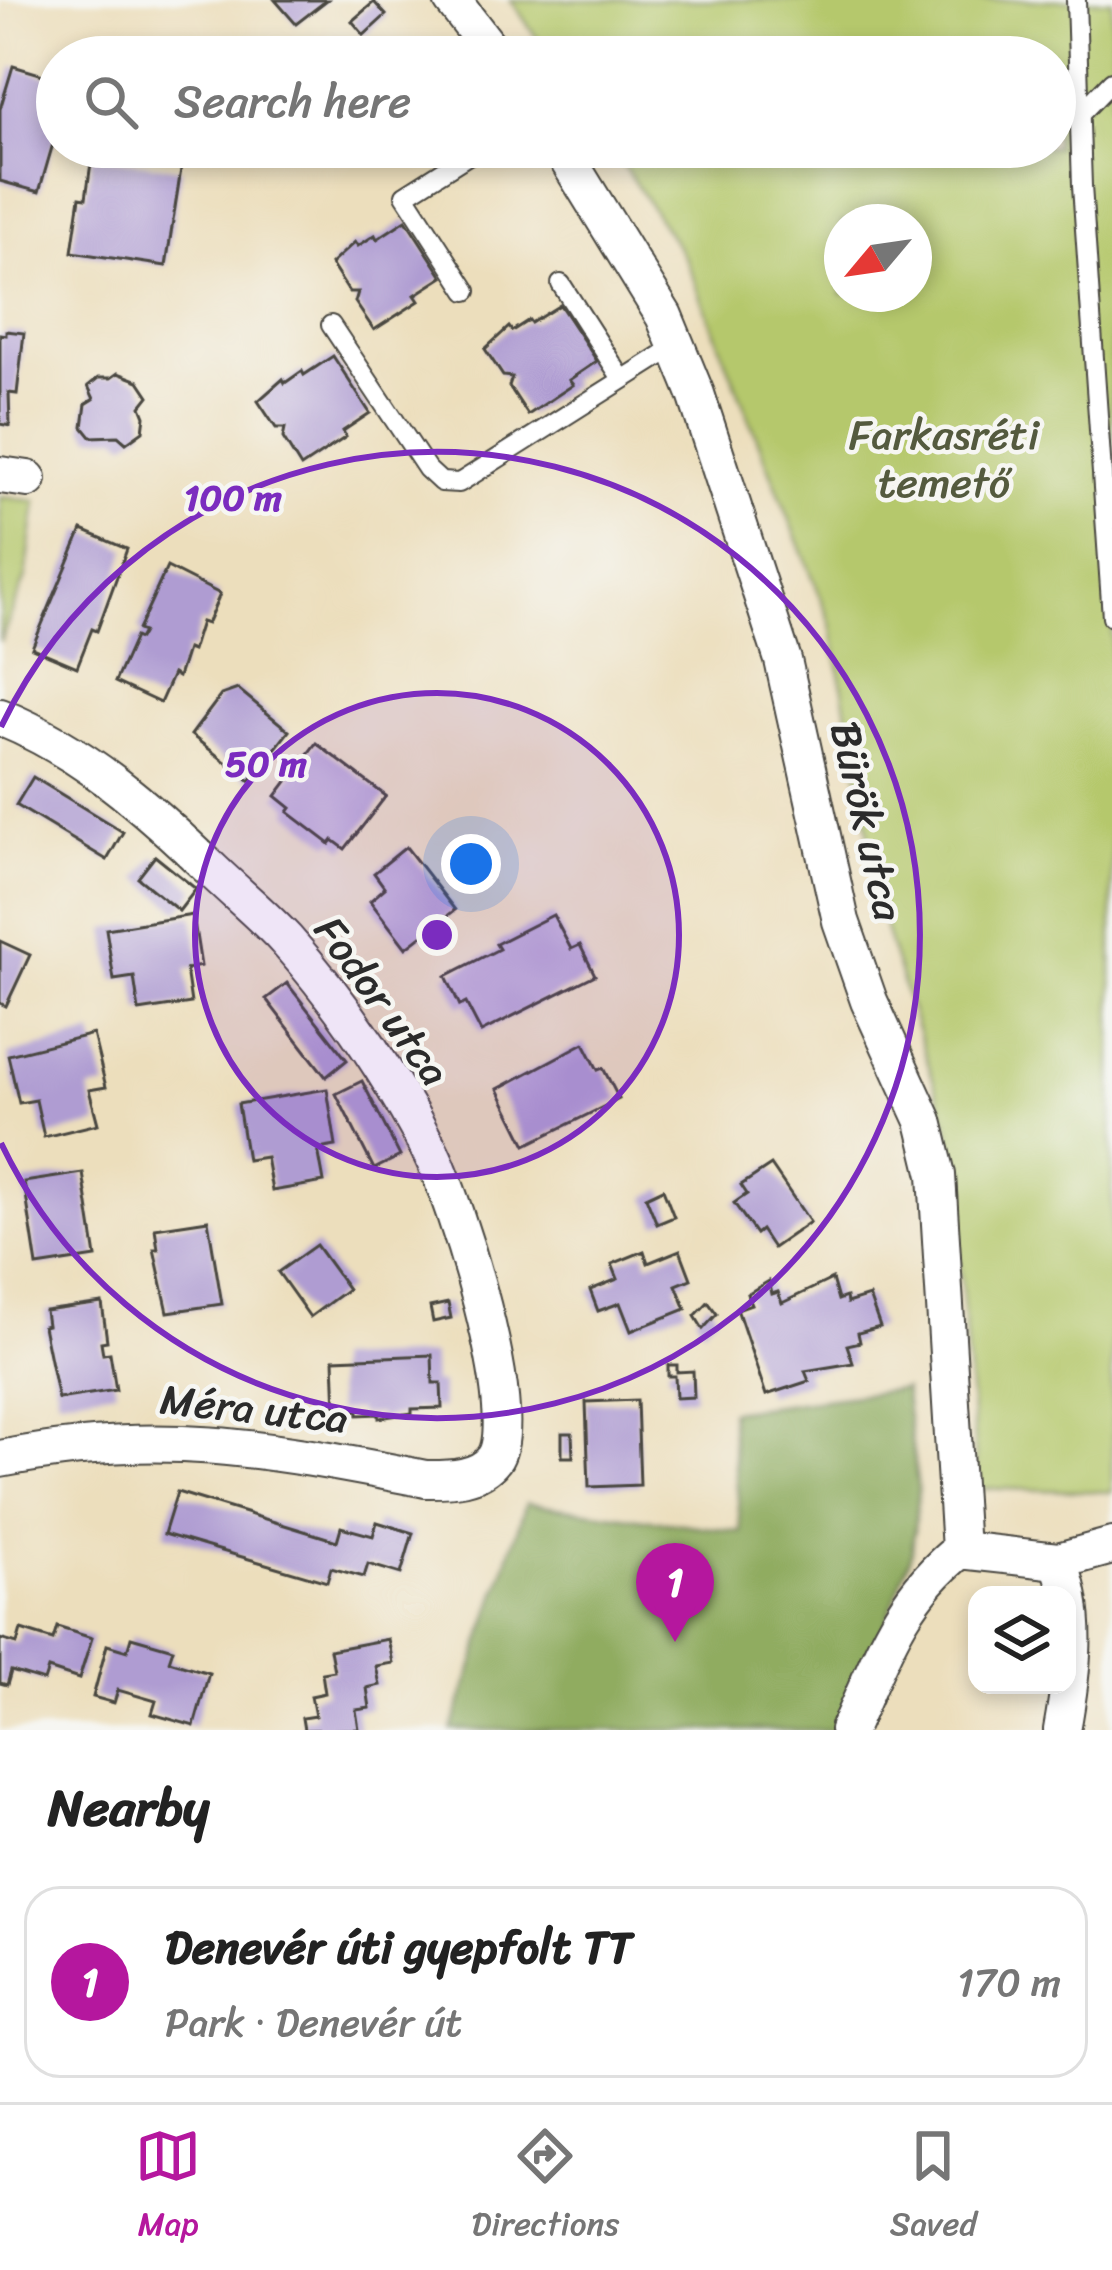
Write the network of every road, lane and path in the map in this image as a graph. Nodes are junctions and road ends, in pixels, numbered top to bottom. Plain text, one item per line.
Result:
1 (452, 0) edge
2 (1076, 0) edge
3 (480, 36) edge
4 (1112, 81) edge
5 (1082, 113) junction
6 (448, 168) edge
7 (573, 168) edge
8 (561, 284) dead end
9 (467, 291) dead end
10 (331, 325) dead end
11 (676, 346) junction
12 (622, 379) junction
13 (1111, 576) edge
14 (1112, 617) edge
15 (0, 717) edge
16 (0, 1459) edge
17 (494, 1459) joint
18 (1112, 1546) edge
19 (960, 1550) junction
20 (1058, 1561) junction
21 (848, 1730) edge
22 (1062, 1730) edge

1 - 3 street
2 - 5 lane
4 - 5 lane
5 - 13 lane
6 - 9 lane
7 - 11 street, Bürök utca
8 - 12 lane
10 - 12 lane
11 - 12 lane
11 - 19 street, Bürök utca
13 - 14 lane
15 - 17 street, Fodor utca
16 - 17 street, Méra utca
18 - 20 street
19 - 20 street
19 - 21 street
20 - 22 street

